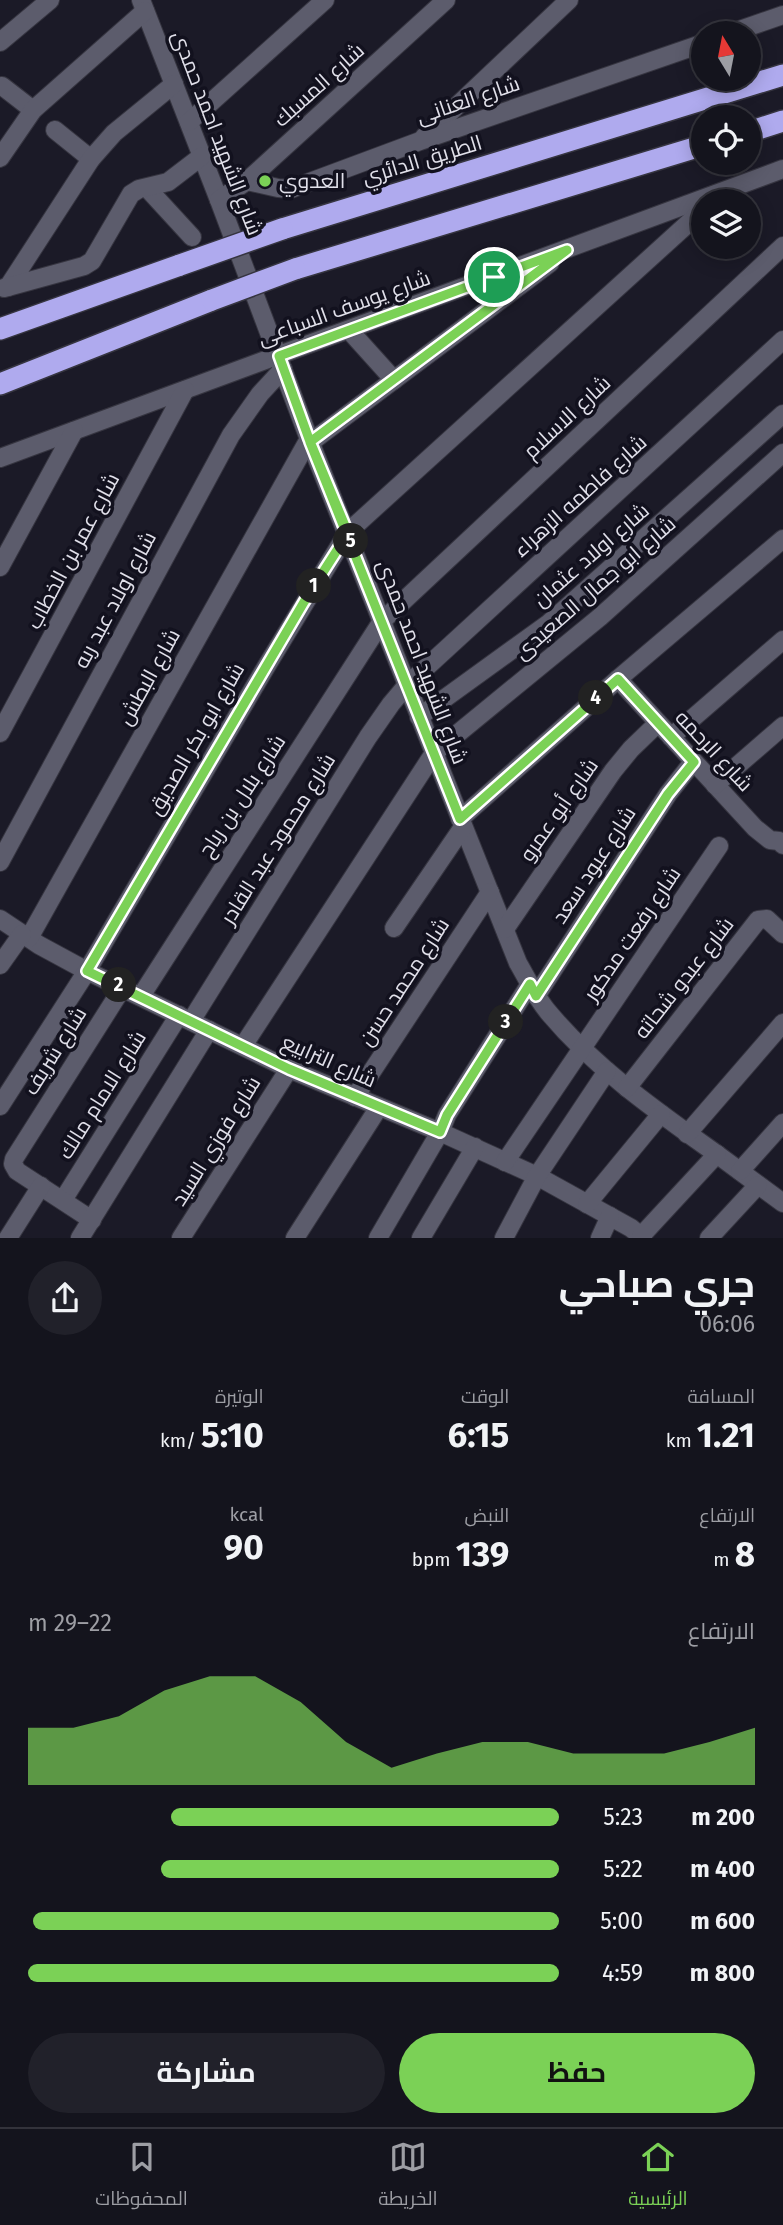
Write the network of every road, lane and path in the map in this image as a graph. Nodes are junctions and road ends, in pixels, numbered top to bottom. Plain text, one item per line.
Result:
1 (50, 0) edge
2 (325, 0) edge
3 (446, 0) edge
4 (569, 0) edge
5 (143, 6) edge
6 (783, 15) edge
7 (761, 23) edge
8 (0, 42) edge
9 (691, 47) edge
10 (783, 75) edge
11 (174, 84) junction
12 (2, 86) dead end
13 (33, 110) junction
14 (783, 121) edge
15 (189, 122) junction
16 (761, 128) edge
17 (55, 130) dead end
18 (420, 141) junction
19 (691, 149) edge
20 (202, 156) junction
21 (0, 158) edge
22 (91, 159) junction
23 (783, 169) edge
24 (247, 181) junction
25 (147, 188) junction
26 (735, 189) edge
27 (219, 200) junction
28 (691, 206) edge
29 (691, 221) edge
30 (192, 236) dead end
31 (783, 246) edge
32 (567, 250) junction
33 (4, 288) edge
34 (0, 330) edge
35 (349, 330) junction
36 (783, 340) edge
37 (281, 362) junction
38 (394, 380) junction
39 (0, 384) edge
40 (185, 390) junction
41 (783, 414) edge
42 (74, 431) junction
43 (310, 440) junction
44 (783, 453) edge
45 (0, 458) edge
46 (348, 533) junction
47 (783, 539) edge
48 (0, 567) edge
49 (382, 621) junction
50 (783, 640) edge
51 (618, 679) junction
52 (407, 685) junction
53 (419, 717) junction
54 (783, 726) edge
55 (664, 730) junction
56 (0, 733) edge
57 (434, 753) junction
58 (694, 762) junction
59 (715, 785) junction
60 (462, 823) junction
61 (782, 841) edge
62 (719, 846) dead end
63 (0, 862) edge
64 (490, 892) junction
65 (0, 919) edge
66 (394, 928) dead end
67 (505, 929) junction
68 (783, 934) edge
69 (26, 936) junction
70 (0, 965) edge
71 (87, 971) junction
72 (123, 987) junction
73 (533, 990) junction
74 (141, 996) junction
75 (185, 1018) junction
76 (783, 1023) edge
77 (209, 1030) junction
78 (243, 1046) junction
79 (582, 1048) junction
80 (289, 1069) junction
81 (607, 1071) junction
82 (626, 1088) junction
83 (355, 1097) junction
84 (0, 1106) edge
85 (379, 1107) junction
86 (661, 1114) junction
87 (783, 1123) edge
88 (440, 1132) junction
89 (687, 1134) junction
90 (475, 1147) junction
91 (717, 1154) junction
92 (505, 1161) junction
93 (740, 1171) junction
94 (537, 1176) junction
95 (758, 1185) junction
96 (41, 1186) junction
97 (63, 1200) junction
98 (587, 1203) junction
99 (783, 1203) edge
100 (610, 1216) junction
101 (92, 1220) junction
102 (0, 1235) edge
103 (642, 1237) edge
104 (7, 1238) edge
105 (80, 1238) edge
106 (181, 1238) edge
107 (295, 1238) edge
108 (378, 1238) edge
109 (421, 1238) edge
110 (504, 1238) edge
111 (600, 1238) edge
112 (709, 1238) edge

1 - 8 street
2 - 15 street
3 - 24 street, شارع المسبك
4 - 18 street
5 - 11 street, شارع الشهيد احمد حمدى
5 - 13 street
6 - 7 street
9 - 18 street, شارع العنانى
10 - 34 highway, الطريق الدائري, bridge
11 - 15 street, شارع الشهيد احمد حمدى
11 - 22 street
12 - 13 street
13 - 21 street
14 - 16 highway
15 - 20 street, شارع الشهيد احمد حمدى
17 - 22 street
18 - 24 street, شارع العنانى
19 - 39 highway, bridge
20 - 25 street
20 - 27 street, شارع الشهيد احمد حمدى
22 - 33 street
23 - 26 street, شارع يوسف السباعى
24 - 27 street, شارع المسبك
25 - 30 street
25 - 33 street
27 - 37 street, شارع الشهيد احمد حمدى
28 - 32 street, شارع يوسف السباعى
29 - 46 street
31 - 49 street, شارع الاسلام
32 - 35 street, شارع يوسف السباعى
32 - 38 street
35 - 37 street, شارع يوسف السباعى
35 - 38 street
36 - 52 street, شارع فاطمه الزهراء
37 - 40 street, شارع يوسف السباعى
37 - 43 street, شارع الشهيد احمد حمدى
37 - 63 street, شارع اولاد عبد ربه
38 - 43 street
40 - 42 street, شارع يوسف السباعى
40 - 56 street, شارع عمر بن الخطاب
41 - 53 street, شارع اولاد عثمان
42 - 45 street, شارع يوسف السباعى
42 - 48 street
43 - 46 street, شارع الشهيد احمد حمدى
43 - 69 street, شارع البطش
44 - 57 street, شارع ابو جمال الصعيدى
46 - 49 street, شارع الشهيد احمد حمدى
46 - 71 street, شارع ابو بكر الصديق
47 - 51 street
49 - 52 street, شارع الشهيد احمد حمدى
49 - 74 street, شارع بلال بن رباح
50 - 55 street, شارع أبو عمرو
51 - 55 street, شارع الرحمه
51 - 60 street
52 - 53 street, شارع الشهيد احمد حمدى
52 - 75 street, شارع محمود عبد القادر
53 - 57 street, شارع الشهيد احمد حمدى
54 - 59 street
55 - 58 street, شارع الرحمه
55 - 67 street, شارع أبو عمرو
57 - 60 street, شارع الشهيد احمد حمدى
57 - 78 street
58 - 59 street, شارع الرحمه
58 - 73 street, شارع عبود سعد
59 - 61 street, شارع الرحمه
60 - 64 street, شارع الشهيد احمد حمدى
60 - 66 street
62 - 79 street, شارع رفعت مدكور
64 - 67 street, شارع الشهيد احمد حمدى
64 - 83 street, شارع محمد حسن
65 - 69 street, شارع الترابيع
67 - 73 street, شارع الشهيد احمد حمدى
68 - 82 street, شارع عبدو شحاته
69 - 70 street, شارع البطش
69 - 71 street, شارع الترابيع
71 - 72 street, شارع الترابيع
71 - 84 street, شارع ابو بكر الصديق
72 - 74 street, شارع الترابيع
72 - 96 street, شارع شريف
73 - 79 street, شارع الشهيد احمد حمدى
73 - 88 street, شارع عبود سعد
74 - 75 street, شارع الترابيع
75 - 77 street, شارع الترابيع
75 - 97 street, شارع الامام مالك
76 - 89 street
77 - 78 street, شارع الترابيع
77 - 101 street
78 - 80 street, شارع الترابيع
79 - 81 street, شارع الشهيد احمد حمدى
79 - 92 street, شارع رفعت مدكور
80 - 83 street, شارع الترابيع
80 - 106 street, شارع فوزي السيد
81 - 82 street, شارع الشهيد احمد حمدى
81 - 94 street
82 - 86 street, شارع الشهيد احمد حمدى
83 - 85 street, شارع الترابيع
85 - 88 street, شارع الترابيع
85 - 107 street
86 - 89 street, شارع الشهيد احمد حمدى
86 - 98 street
87 - 93 street
88 - 90 street, شارع الترابيع
88 - 108 street, شارع عبود سعد
89 - 91 street, شارع الشهيد احمد حمدى
90 - 92 street, شارع الترابيع
90 - 109 street
91 - 93 street, شارع الشهيد احمد حمدى
91 - 103 street
92 - 94 street, شارع الترابيع
93 - 95 street, شارع الشهيد احمد حمدى
94 - 98 street, شارع الترابيع
94 - 110 street
95 - 99 street, شارع الشهيد احمد حمدى
95 - 112 street
96 - 97 street, شارع شريف
96 - 104 street
97 - 101 street, شارع شريف
98 - 100 street, شارع الترابيع
100 - 103 street, شارع الترابيع
100 - 111 street
101 - 105 street
102 - 104 street

